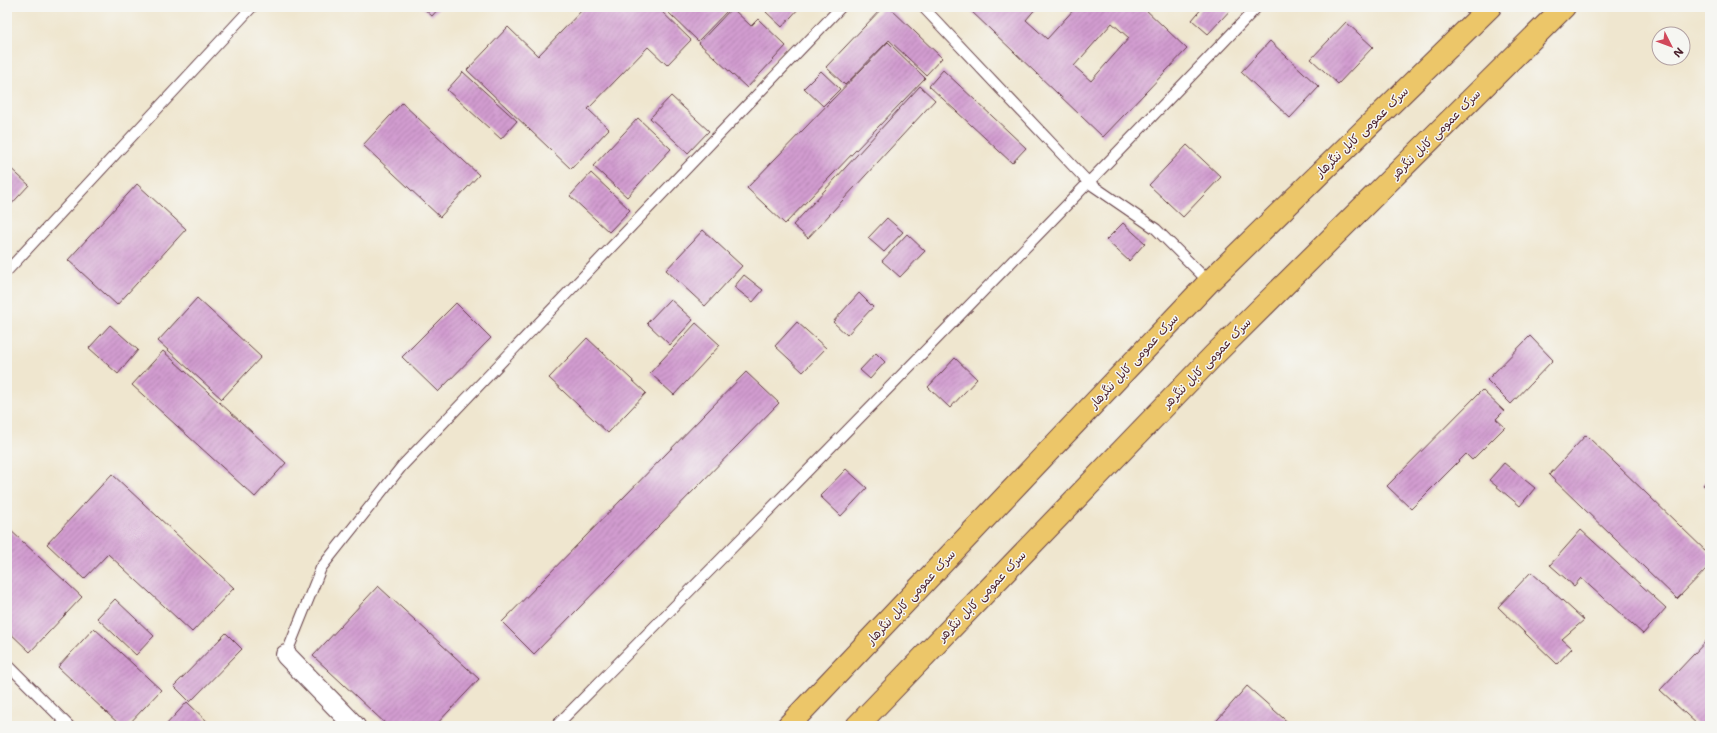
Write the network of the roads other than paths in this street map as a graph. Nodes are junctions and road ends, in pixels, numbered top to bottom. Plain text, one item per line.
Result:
1 (252, 7) edge
2 (841, 7) edge
3 (923, 7) edge
4 (1257, 7) edge
5 (1490, 7) edge
6 (1564, 7) edge
7 (1089, 183) junction
8 (7, 271) edge
9 (1209, 282) junction
10 (286, 655) joint
11 (7, 664) edge
12 (69, 726) edge
13 (355, 726) edge
14 (556, 726) edge
15 (788, 726) edge
16 (857, 726) edge

1 - 8 lane
2 - 10 lane
3 - 7 lane
4 - 7 lane
5 - 9 highway, سرک عمومی کابل ننگرهار
6 - 16 highway, سرک عمومی کابل ننگرهر
7 - 9 lane
7 - 14 lane
9 - 15 highway, سرک عمومی کابل ننگرهار
10 - 13 street
11 - 12 lane

